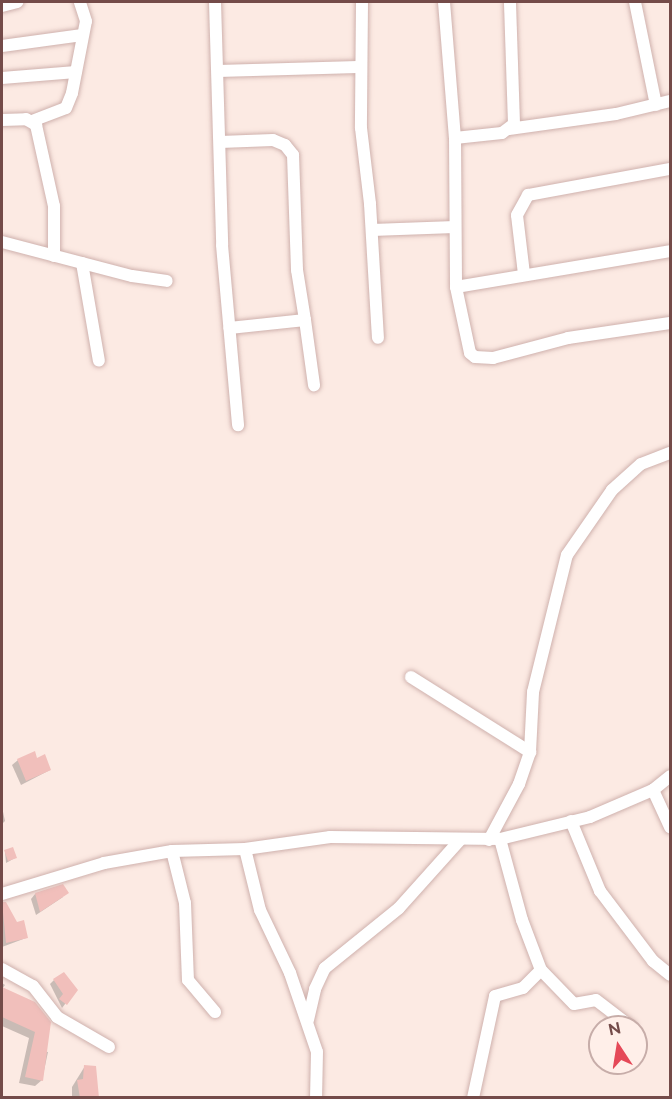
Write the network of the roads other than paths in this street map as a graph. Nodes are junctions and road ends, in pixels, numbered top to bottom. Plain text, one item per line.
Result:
1 (17, 2) edge
2 (80, 2) edge
3 (215, 2) edge
4 (362, 2) edge
5 (444, 2) edge
6 (510, 2) edge
7 (635, 2) edge
8 (2, 6) edge
9 (82, 35) junction
10 (2, 46) edge
11 (358, 67) junction
12 (218, 71) junction
13 (76, 72) junction
14 (2, 78) edge
15 (670, 101) edge
16 (656, 105) junction
17 (2, 120) edge
18 (32, 121) junction
19 (509, 129) junction
20 (455, 138) junction
21 (220, 142) junction
22 (670, 169) edge
23 (455, 226) junction
24 (372, 230) junction
25 (2, 242) edge
26 (670, 251) edge
27 (54, 256) junction
28 (82, 263) junction
29 (524, 274) junction
30 (167, 281) dead end
31 (456, 288) junction
32 (305, 320) junction
33 (670, 323) edge
34 (229, 328) junction
35 (378, 338) dead end
36 (99, 361) dead end
37 (314, 385) dead end
38 (238, 425) dead end
39 (670, 453) edge
40 (411, 677) dead end
41 (530, 752) junction
42 (670, 776) edge
43 (653, 790) junction
44 (571, 821) junction
45 (670, 827) edge
46 (460, 840) junction
47 (495, 840) junction
48 (245, 849) junction
49 (172, 851) junction
50 (2, 894) edge
51 (2, 969) edge
52 (541, 970) junction
53 (670, 975) edge
54 (215, 1012) dead end
55 (615, 1015) edge
56 (308, 1022) junction
57 (109, 1047) dead end
58 (316, 1098) edge
59 (473, 1098) edge

1 - 8 street
2 - 9 street
3 - 12 street
4 - 11 street
5 - 20 street
6 - 19 street
7 - 16 street
9 - 10 street
9 - 13 street
11 - 12 street
11 - 24 street
12 - 21 street
13 - 14 street
13 - 18 street
15 - 16 street
16 - 19 street
17 - 18 street
18 - 27 street
19 - 20 street
20 - 23 street
21 - 32 street
21 - 34 street
22 - 29 street
23 - 24 street
23 - 31 street
24 - 35 street
25 - 27 street
26 - 29 street
27 - 28 street
28 - 30 street
28 - 36 street
29 - 31 street
31 - 33 street
32 - 34 street
32 - 37 street
34 - 38 street
39 - 41 street
40 - 41 street
41 - 47 street
42 - 43 street
43 - 44 street
43 - 45 street
44 - 47 street
44 - 53 street
46 - 47 street
46 - 48 street
46 - 56 street
47 - 52 street
48 - 49 street
48 - 56 street
49 - 50 street
49 - 54 street
51 - 57 street
52 - 55 street
52 - 59 street
56 - 58 street

